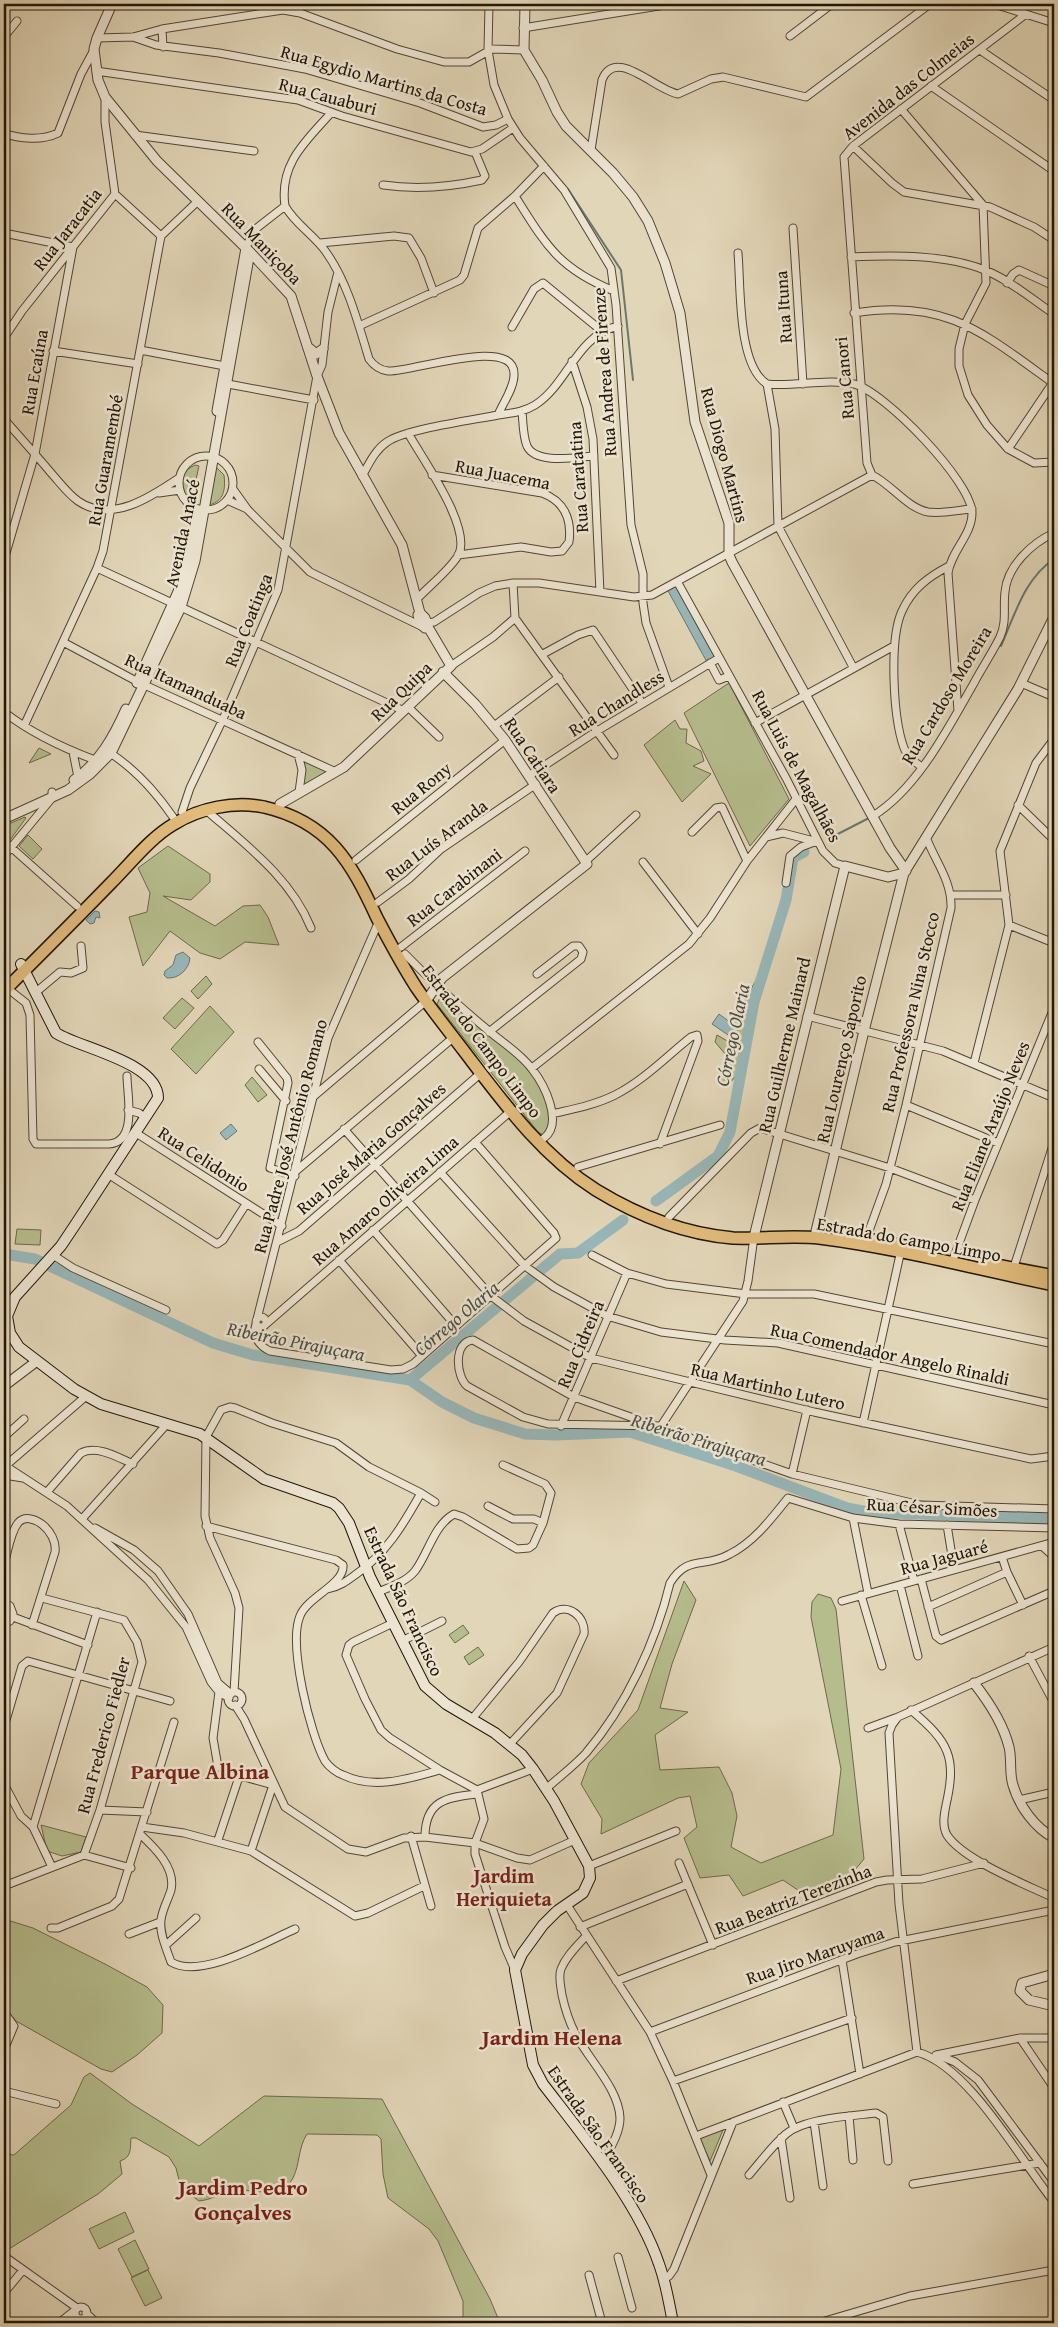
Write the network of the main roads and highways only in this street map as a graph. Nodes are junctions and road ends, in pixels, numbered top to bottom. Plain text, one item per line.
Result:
1 (23, 967) junction
2 (5, 987) edge
3 (428, 998) junction
4 (521, 1124) junction
5 (544, 1138) junction
6 (755, 1234) junction
7 (901, 1249) junction
8 (1012, 1272) junction
9 (1054, 1276) edge
10 (1054, 1285) edge
11 (673, 2323) edge

1 - 2 main road, Estrada do Campo Limpo
1 - 3 main road, Estrada do Campo Limpo
1 - 3 main road, Estrada do Campo Limpo
1 - 11 main road, Estrada São Francisco
3 - 4 main road, Estrada do Campo Limpo
3 - 5 main road, Estrada do Campo Limpo
4 - 5 main road
4 - 6 main road, Estrada do Campo Limpo
5 - 6 main road, Estrada do Campo Limpo
6 - 7 main road, Estrada do Campo Limpo
6 - 7 main road, Estrada do Campo Limpo
7 - 8 main road, Estrada do Campo Limpo
7 - 8 main road, Estrada do Campo Limpo
8 - 9 main road, Estrada do Campo Limpo
8 - 10 main road, Estrada do Campo Limpo

